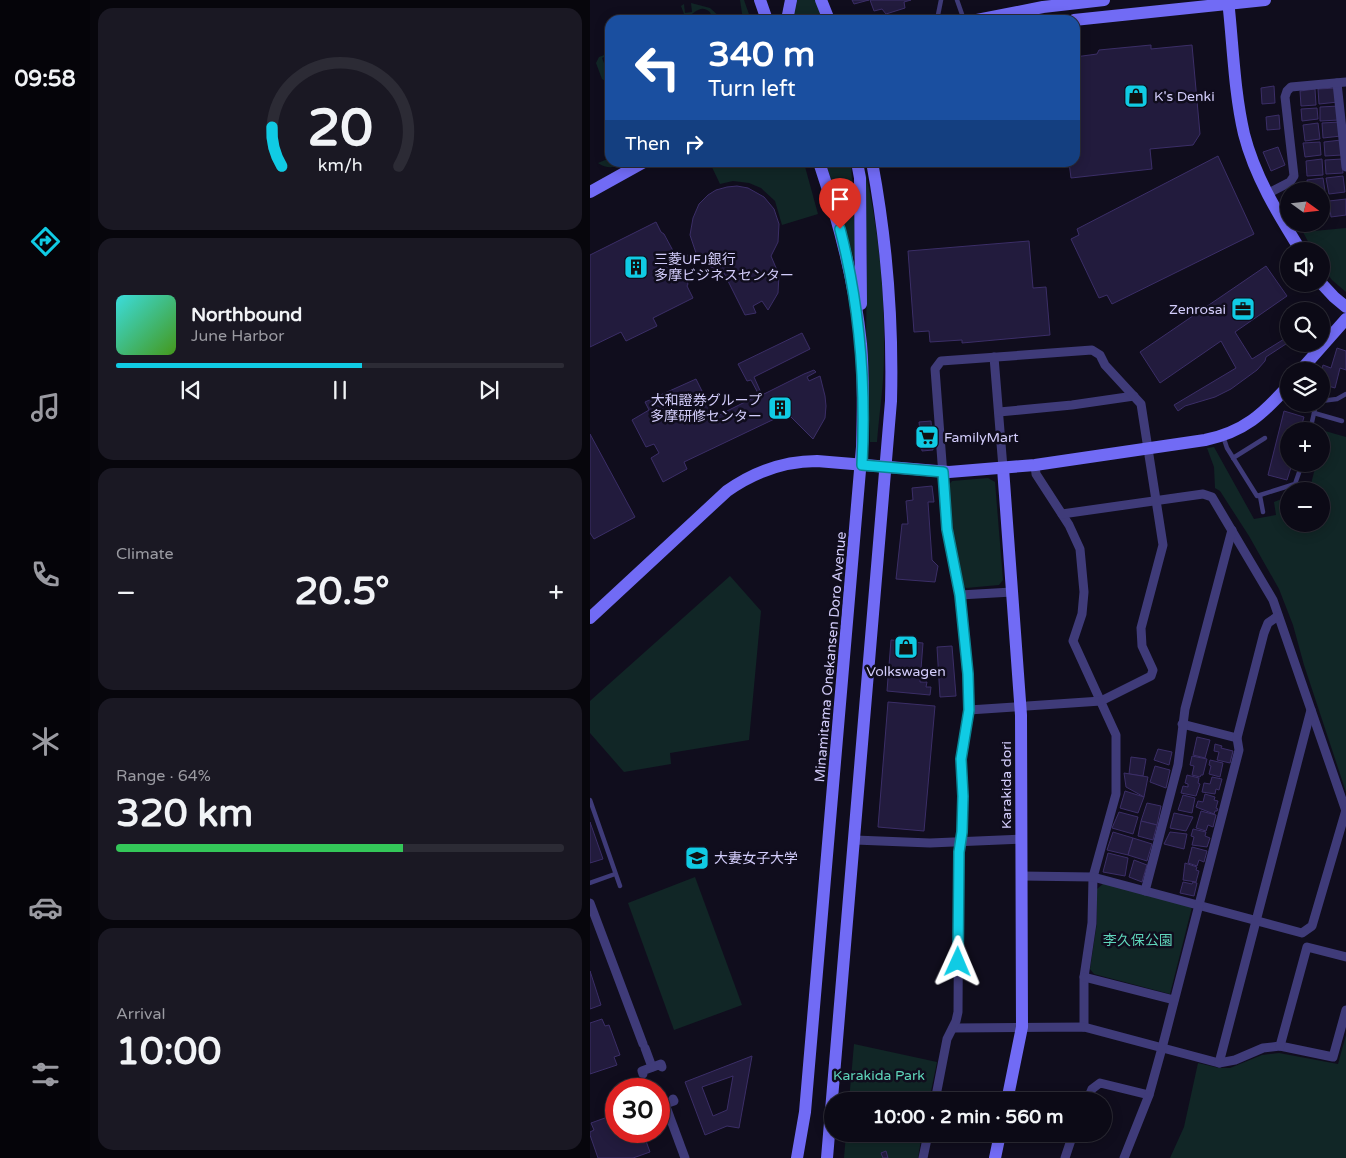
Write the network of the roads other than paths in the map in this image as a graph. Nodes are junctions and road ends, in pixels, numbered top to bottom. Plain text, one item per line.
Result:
1 (760, 0) edge
2 (791, 0) edge
3 (821, 0) edge
4 (941, 0) edge
5 (957, 0) edge
6 (1104, 0) edge
7 (1265, 0) edge
8 (1228, 2) edge
9 (765, 15) edge
10 (788, 15) edge
11 (827, 15) edge
12 (938, 15) edge
13 (962, 15) edge
14 (1002, 15) edge
15 (1080, 19) edge
16 (1342, 82) edge
17 (635, 167) edge
18 (821, 167) edge
19 (858, 167) edge
20 (873, 167) edge
21 (1346, 167) edge
22 (590, 192) edge
23 (1267, 194) junction
24 (1296, 242) edge
25 (1330, 292) edge
26 (1346, 307) edge
27 (1346, 319) edge
28 (861, 344) junction
29 (994, 357) junction
30 (1308, 362) edge
31 (1346, 394) edge
32 (1280, 395) edge
33 (1134, 396) junction
34 (1330, 400) edge
35 (999, 412) junction
36 (1314, 413) joint
37 (1342, 421) dead end
38 (1312, 422) edge
39 (1223, 436) junction
40 (1265, 438) dead end
41 (1148, 448) junction
42 (1233, 458) junction
43 (862, 465) junction
44 (1035, 465) junction
45 (887, 467) junction
46 (1003, 468) junction
47 (943, 472) junction
48 (1299, 472) edge
49 (1260, 496) junction
50 (1156, 500) junction
51 (1262, 512) dead end
52 (1062, 514) junction
53 (1232, 530) junction
54 (1012, 592) junction
55 (960, 595) junction
56 (1278, 616) junction
57 (590, 618) edge
58 (1101, 701) junction
59 (1020, 706) junction
60 (1311, 709) junction
61 (969, 710) junction
62 (1182, 724) junction
63 (1237, 738) junction
64 (590, 800) edge
65 (1346, 811) edge
66 (1022, 839) junction
67 (855, 840) junction
68 (960, 841) junction
69 (615, 874) junction
70 (1022, 876) junction
71 (1093, 877) junction
72 (590, 883) edge
73 (620, 886) dead end
74 (1145, 891) junction
75 (590, 903) edge
76 (1198, 905) junction
77 (1257, 921) junction
78 (1346, 957) edge
79 (1084, 977) junction
80 (1174, 1000) junction
81 (1346, 1010) edge
82 (1022, 1027) junction
83 (1084, 1027) junction
84 (953, 1028) junction
85 (1280, 1046) junction
86 (1162, 1048) junction
87 (1219, 1062) junction
88 (662, 1067) dead end
89 (652, 1068) junction
90 (643, 1074) dead end
91 (833, 1092) edge
92 (937, 1092) edge
93 (1009, 1092) edge
94 (1091, 1092) edge
95 (1149, 1095) junction
96 (673, 1099) dead end
97 (670, 1102) edge
98 (670, 1124) edge
99 (824, 1142) edge
100 (828, 1142) edge
101 (926, 1142) edge
102 (998, 1142) edge
103 (1070, 1142) edge
104 (684, 1158) edge
105 (798, 1158) edge
106 (820, 1158) edge
107 (827, 1158) edge
108 (923, 1158) edge
109 (995, 1158) edge
110 (1065, 1158) edge
111 (1124, 1158) edge

1 - 9 main road
2 - 10 main road
3 - 11 main road
4 - 12 lane
5 - 13 lane
6 - 14 main road
7 - 8 main road
8 - 15 main road
8 - 23 main road
16 - 21 street
16 - 23 street
17 - 22 main road
18 - 28 main road, Minamitama Onekansen Doro Avenue
19 - 28 main road
20 - 45 main road
23 - 24 main road
25 - 26 main road
27 - 30 main road
28 - 43 main road, Minamitama Onekansen Doro Avenue
29 - 33 street
29 - 35 street
29 - 47 street
31 - 34 lane
32 - 39 main road
33 - 35 street
33 - 41 street
35 - 46 street
36 - 37 lane
36 - 38 lane
39 - 41 main road
39 - 42 lane
40 - 42 lane
41 - 44 main road
41 - 50 street
42 - 49 lane
43 - 45 main road
43 - 57 main road
43 - 105 main road, Minamitama Onekansen Doro Avenue
44 - 46 main road
44 - 52 street
45 - 47 main road
45 - 67 main road
46 - 47 main road
46 - 54 main road, Karakida dori
47 - 55 street
48 - 49 lane
49 - 51 lane
50 - 52 street
50 - 53 street
50 - 58 street
52 - 58 street
53 - 56 street
53 - 62 street
54 - 55 street
54 - 59 main road, Karakida dori
55 - 61 street
56 - 60 street
56 - 63 street
58 - 59 street
58 - 71 street
59 - 61 street
59 - 66 main road, Karakida dori
60 - 65 street
60 - 77 street
61 - 68 street
62 - 63 street
62 - 74 street
63 - 76 street
64 - 69 lane
65 - 77 street
66 - 68 street
66 - 70 main road, Karakida dori
67 - 68 street
67 - 91 main road
68 - 84 street
69 - 72 lane
69 - 73 lane
70 - 71 street
70 - 82 main road, Karakida dori
71 - 74 street
71 - 79 street
74 - 76 street
75 - 89 street
76 - 77 street
76 - 80 street
77 - 87 street
78 - 85 street
79 - 80 street
79 - 83 street
80 - 86 street
81 - 85 street
82 - 83 street
82 - 84 street
82 - 93 main road, Karakida dori
83 - 86 street
84 - 92 street
85 - 87 street
86 - 87 street
86 - 95 street
88 - 89 street
89 - 90 street
94 - 95 street
95 - 111 street
96 - 97 street
98 - 104 street
99 - 106 main road
100 - 107 main road
101 - 108 street
102 - 109 main road
103 - 110 street

